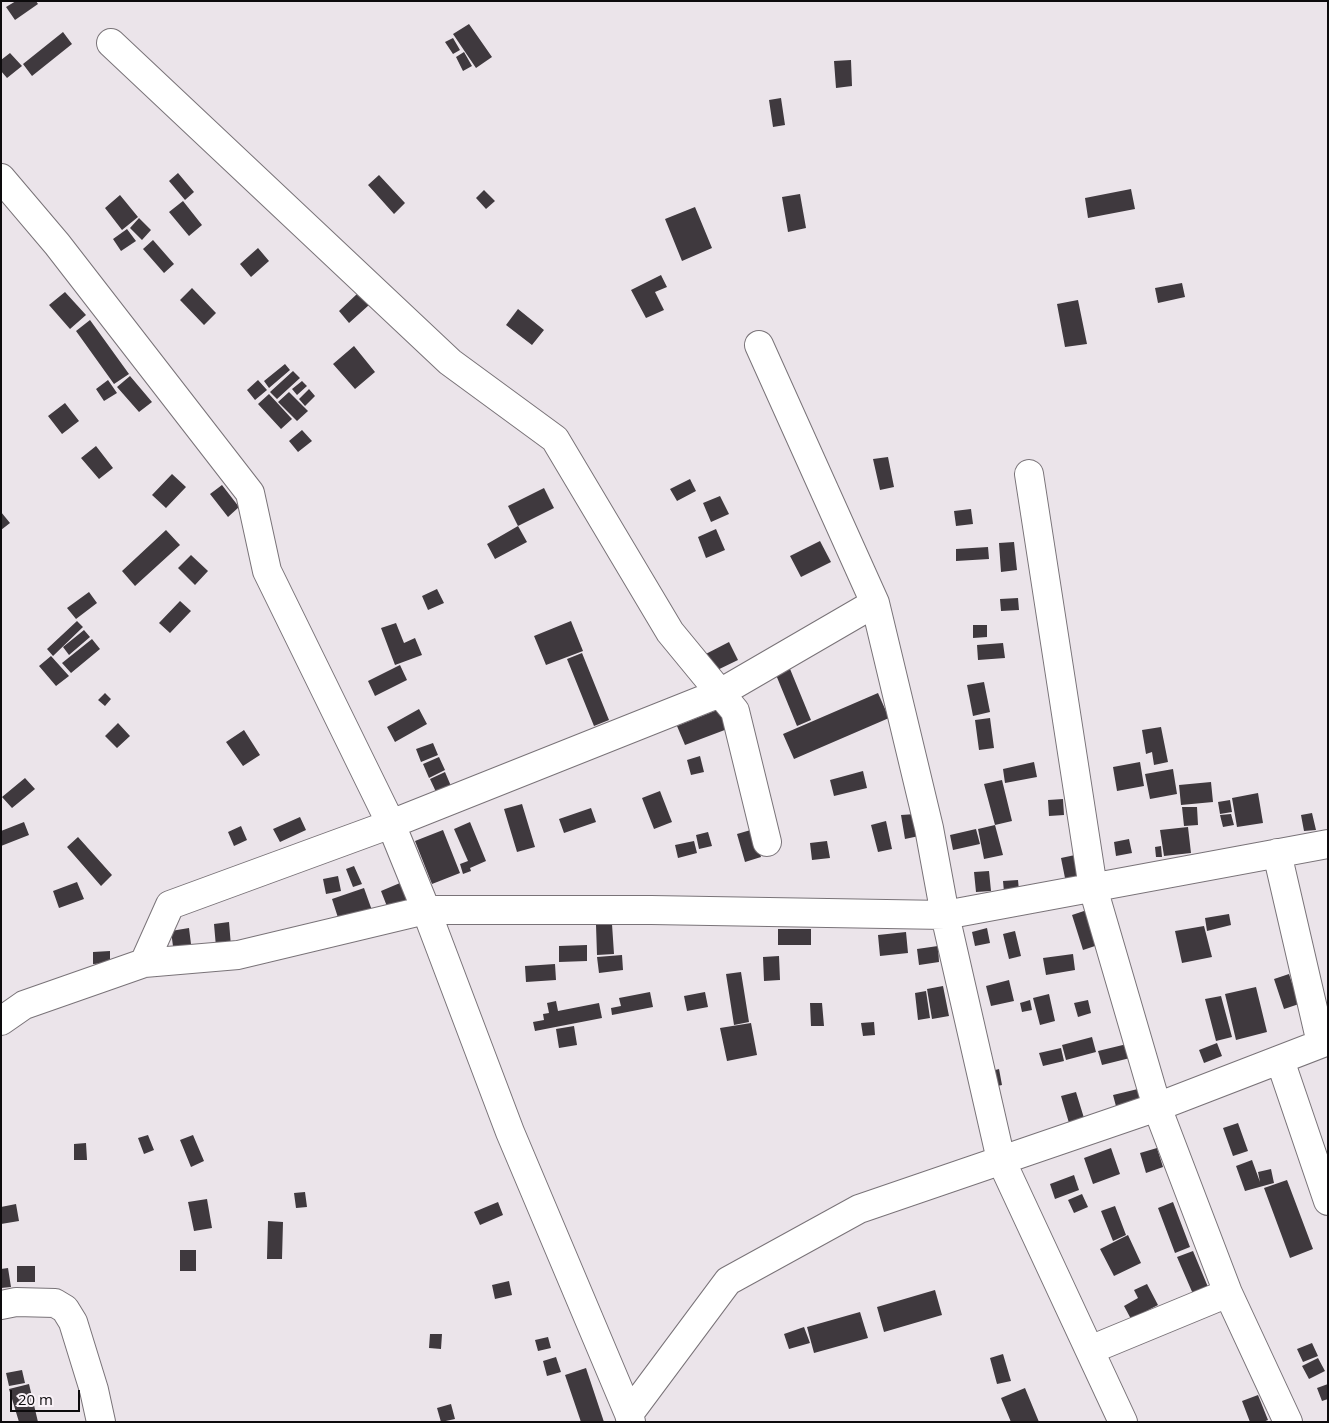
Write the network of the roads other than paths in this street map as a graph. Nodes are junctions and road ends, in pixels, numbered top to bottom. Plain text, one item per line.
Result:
1 (111, 43) dead end
2 (1, 178) edge
3 (759, 345) dead end
4 (1029, 474) dead end
5 (876, 603) junction
6 (720, 693) junction
7 (391, 824) junction
8 (768, 842) dead end
9 (1328, 844) edge
10 (1277, 853) junction
11 (1093, 888) junction
12 (426, 910) junction
13 (946, 915) junction
14 (144, 963) junction
15 (1, 1020) edge
16 (1324, 1042) edge
17 (1280, 1060) junction
18 (1157, 1107) junction
19 (1001, 1160) junction
20 (1328, 1200) edge
21 (1228, 1293) junction
22 (1, 1305) edge
23 (1090, 1350) junction
24 (630, 1418) edge
25 (101, 1422) edge
26 (1123, 1422) edge
27 (1288, 1422) edge

1 - 6 street
2 - 7 street
3 - 5 street
4 - 11 street
5 - 6 street
5 - 13 street
6 - 7 street
6 - 8 street
7 - 12 street
7 - 14 street
9 - 10 street
10 - 11 street
10 - 16 street
11 - 13 street
11 - 18 street
12 - 13 street
12 - 14 street
12 - 24 street
13 - 19 street
14 - 15 street
16 - 17 street
17 - 18 street
17 - 20 street
18 - 19 street
18 - 21 street
19 - 23 street
19 - 24 street
21 - 23 street
21 - 27 street
22 - 25 street
23 - 26 street

